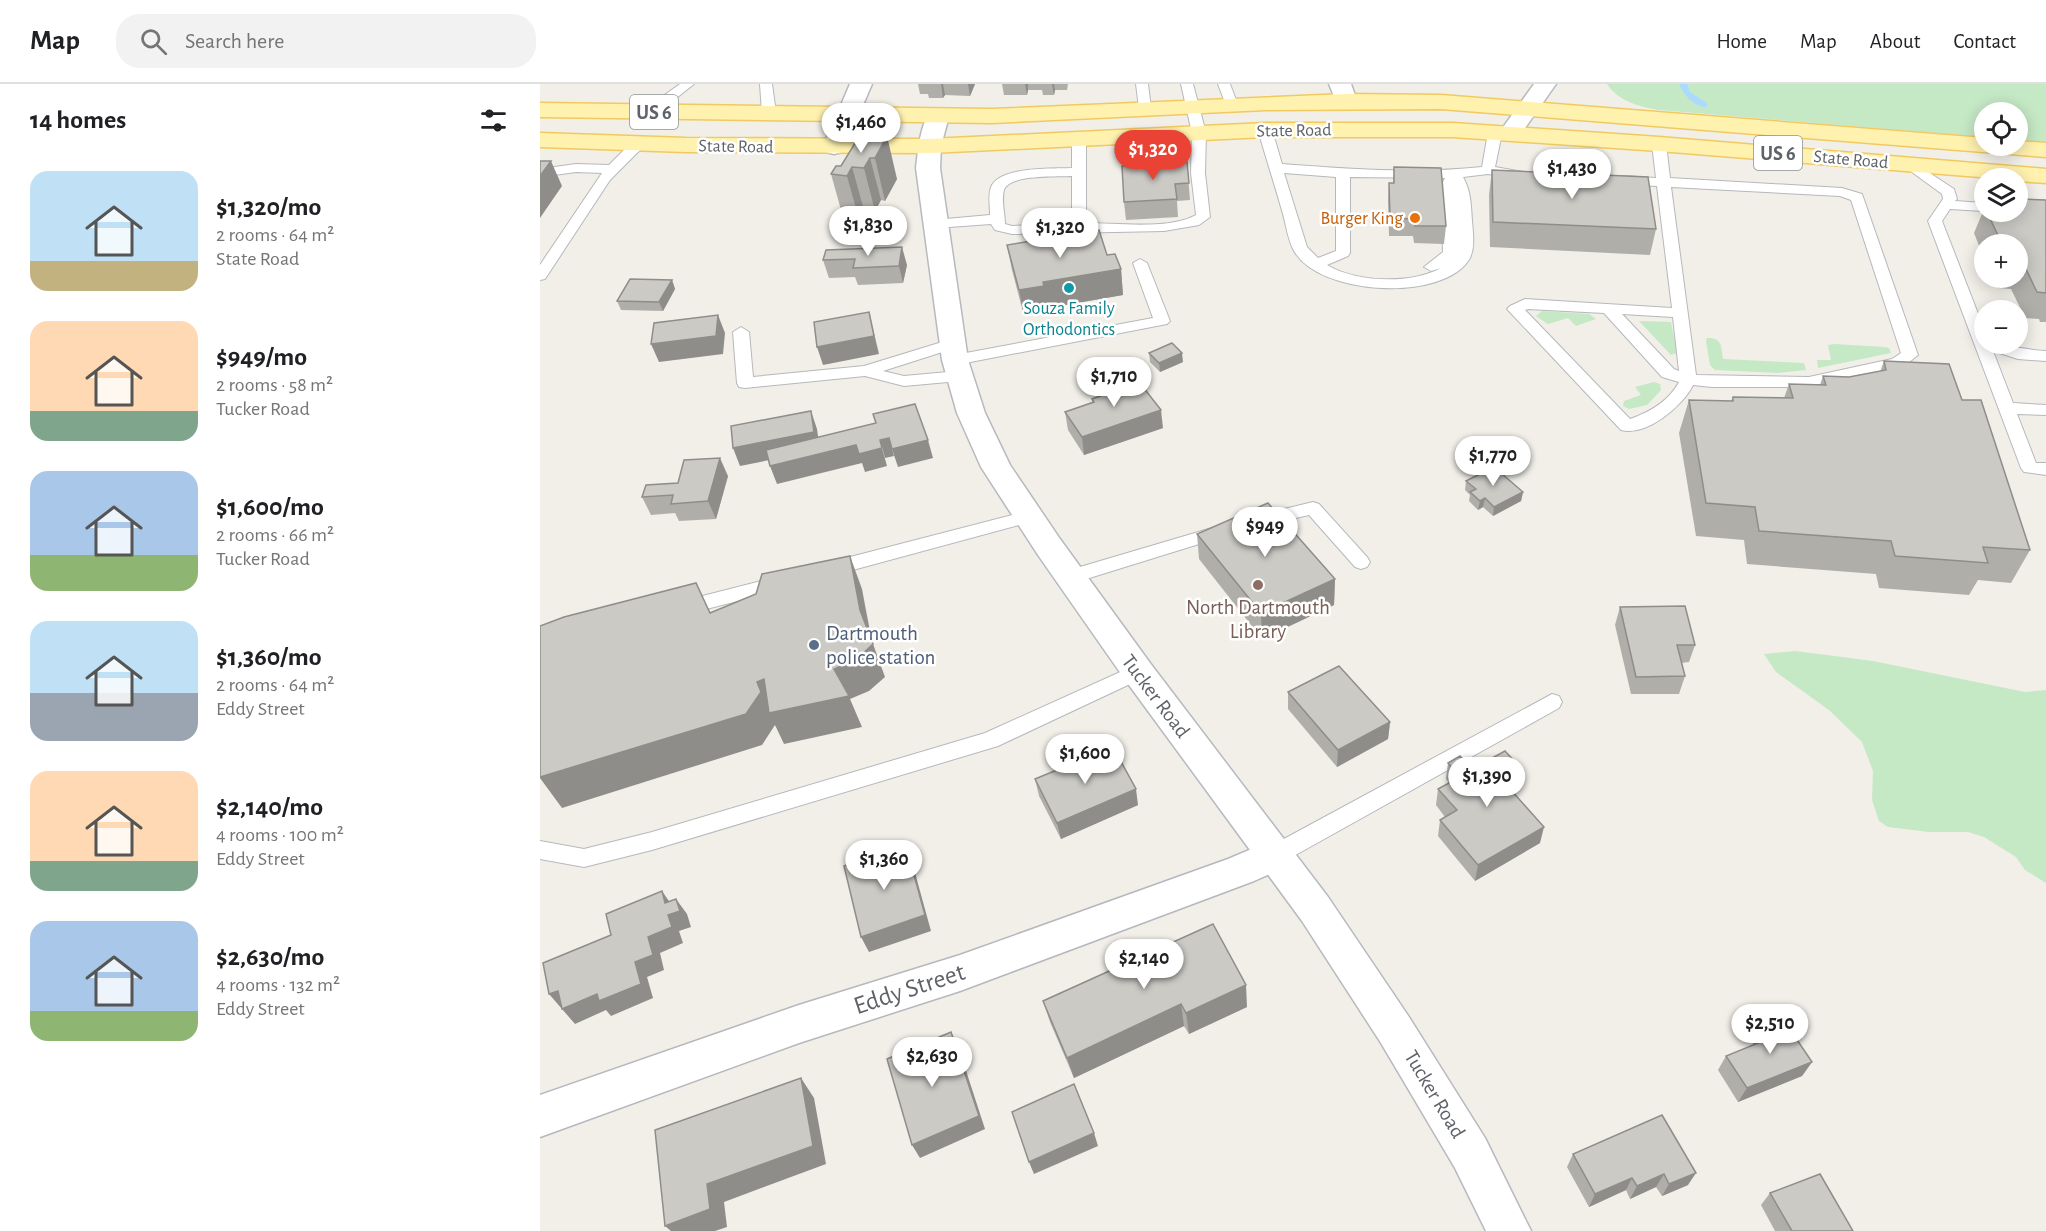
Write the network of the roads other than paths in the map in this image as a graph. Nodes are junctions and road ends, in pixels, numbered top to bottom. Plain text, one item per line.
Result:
1 (688, 84) edge
2 (766, 84) edge
3 (861, 84) edge
4 (1142, 84) edge
5 (1187, 84) edge
6 (1224, 84) edge
7 (1545, 84) edge
8 (1343, 92) edge
9 (1232, 105) junction
10 (1191, 106) junction
11 (1145, 108) junction
12 (1525, 109) junction
13 (540, 110) edge
14 (650, 112) junction
15 (769, 114) junction
16 (848, 115) junction
17 (1265, 130) junction
18 (934, 131) junction
19 (1199, 133) junction
20 (1502, 133) junction
21 (540, 140) edge
22 (1079, 140) junction
23 (639, 143) junction
24 (1659, 144) junction
25 (1974, 144) edge
26 (834, 147) junction
27 (2028, 149) edge
28 (2046, 150) edge
29 (1910, 164) junction
30 (1277, 168) junction
31 (613, 170) junction
32 (1488, 170) junction
33 (1078, 172) junction
34 (540, 173) edge
35 (1342, 173) junction
36 (1454, 174) junction
37 (1530, 176) edge
38 (2046, 176) edge
39 (1609, 180) edge
40 (1662, 182) junction
41 (1945, 205) junction
42 (1974, 206) edge
43 (998, 219) junction
44 (934, 224) junction
45 (1079, 227) junction
46 (1140, 263) dead end
47 (1320, 266) junction
48 (540, 276) edge
49 (1609, 309) junction
50 (1680, 313) junction
51 (1974, 317) edge
52 (741, 332) dead end
53 (1988, 354) edge
54 (2018, 354) edge
55 (2046, 356) edge
56 (955, 360) junction
57 (865, 371) junction
58 (1688, 379) junction
59 (2007, 408) junction
60 (2046, 410) edge
61 (2046, 469) edge
62 (1028, 517) junction
63 (1362, 562) dead end
64 (1070, 577) junction
65 (665, 613) edge
66 (1138, 672) junction
67 (1552, 702) dead end
68 (540, 850) edge
69 (1275, 855) junction
70 (540, 1116) edge
71 (1501, 1228) edge

1 - 14 lane
2 - 15 lane
3 - 16 main road
4 - 11 lane
5 - 10 lane
6 - 9 lane
7 - 12 main road
8 - 9 main road, State Road / US 6
8 - 12 main road, State Road / US 6
9 - 10 main road, State Road / US 6
10 - 11 main road, State Road / US 6
10 - 19 lane
11 - 18 main road, State Road / US 6
12 - 20 main road
12 - 25 main road, State Road / US 6
13 - 14 main road, State Road / US 6
14 - 15 main road, State Road / US 6
15 - 16 main road, State Road / US 6
16 - 18 main road, State Road / US 6
16 - 26 main road
17 - 19 main road, State Road / US 6
17 - 20 main road, State Road / US 6
17 - 30 lane
18 - 22 main road, State Road / US 6
18 - 26 main road, State Road / US 6
18 - 44 main road, Tucker Road
19 - 22 main road, State Road / US 6
19 - 45 lane
20 - 24 main road, State Road / US 6
20 - 32 lane
21 - 23 main road, State Road / US 6
22 - 33 lane
23 - 26 main road, State Road / US 6
23 - 31 lane
24 - 29 main road, State Road / US 6
24 - 40 lane
27 - 28 main road, State Road / US 6
29 - 38 main road, State Road / US 6
29 - 41 lane
30 - 35 lane
30 - 47 lane
31 - 34 lane
31 - 48 lane
32 - 36 lane
32 - 37 lane
33 - 43 lane
33 - 45 lane
35 - 36 lane
35 - 47 lane
36 - 47 lane
39 - 40 lane
40 - 50 lane
40 - 58 lane
41 - 42 lane
41 - 51 lane
43 - 44 lane
43 - 45 lane
44 - 56 main road, Tucker Road
46 - 56 lane
49 - 50 lane
49 - 58 lane
49 - 58 lane
50 - 58 lane
52 - 57 lane
53 - 59 lane
54 - 55 lane
56 - 57 lane
56 - 57 lane
56 - 62 main road, Tucker Road
59 - 60 lane
59 - 61 lane
62 - 64 main road, Tucker Road
62 - 65 lane
63 - 64 lane
64 - 66 main road, Tucker Road
66 - 68 lane
66 - 69 main road, Tucker Road
67 - 69 lane
69 - 70 main road, Eddy Street
69 - 71 main road, Tucker Road

